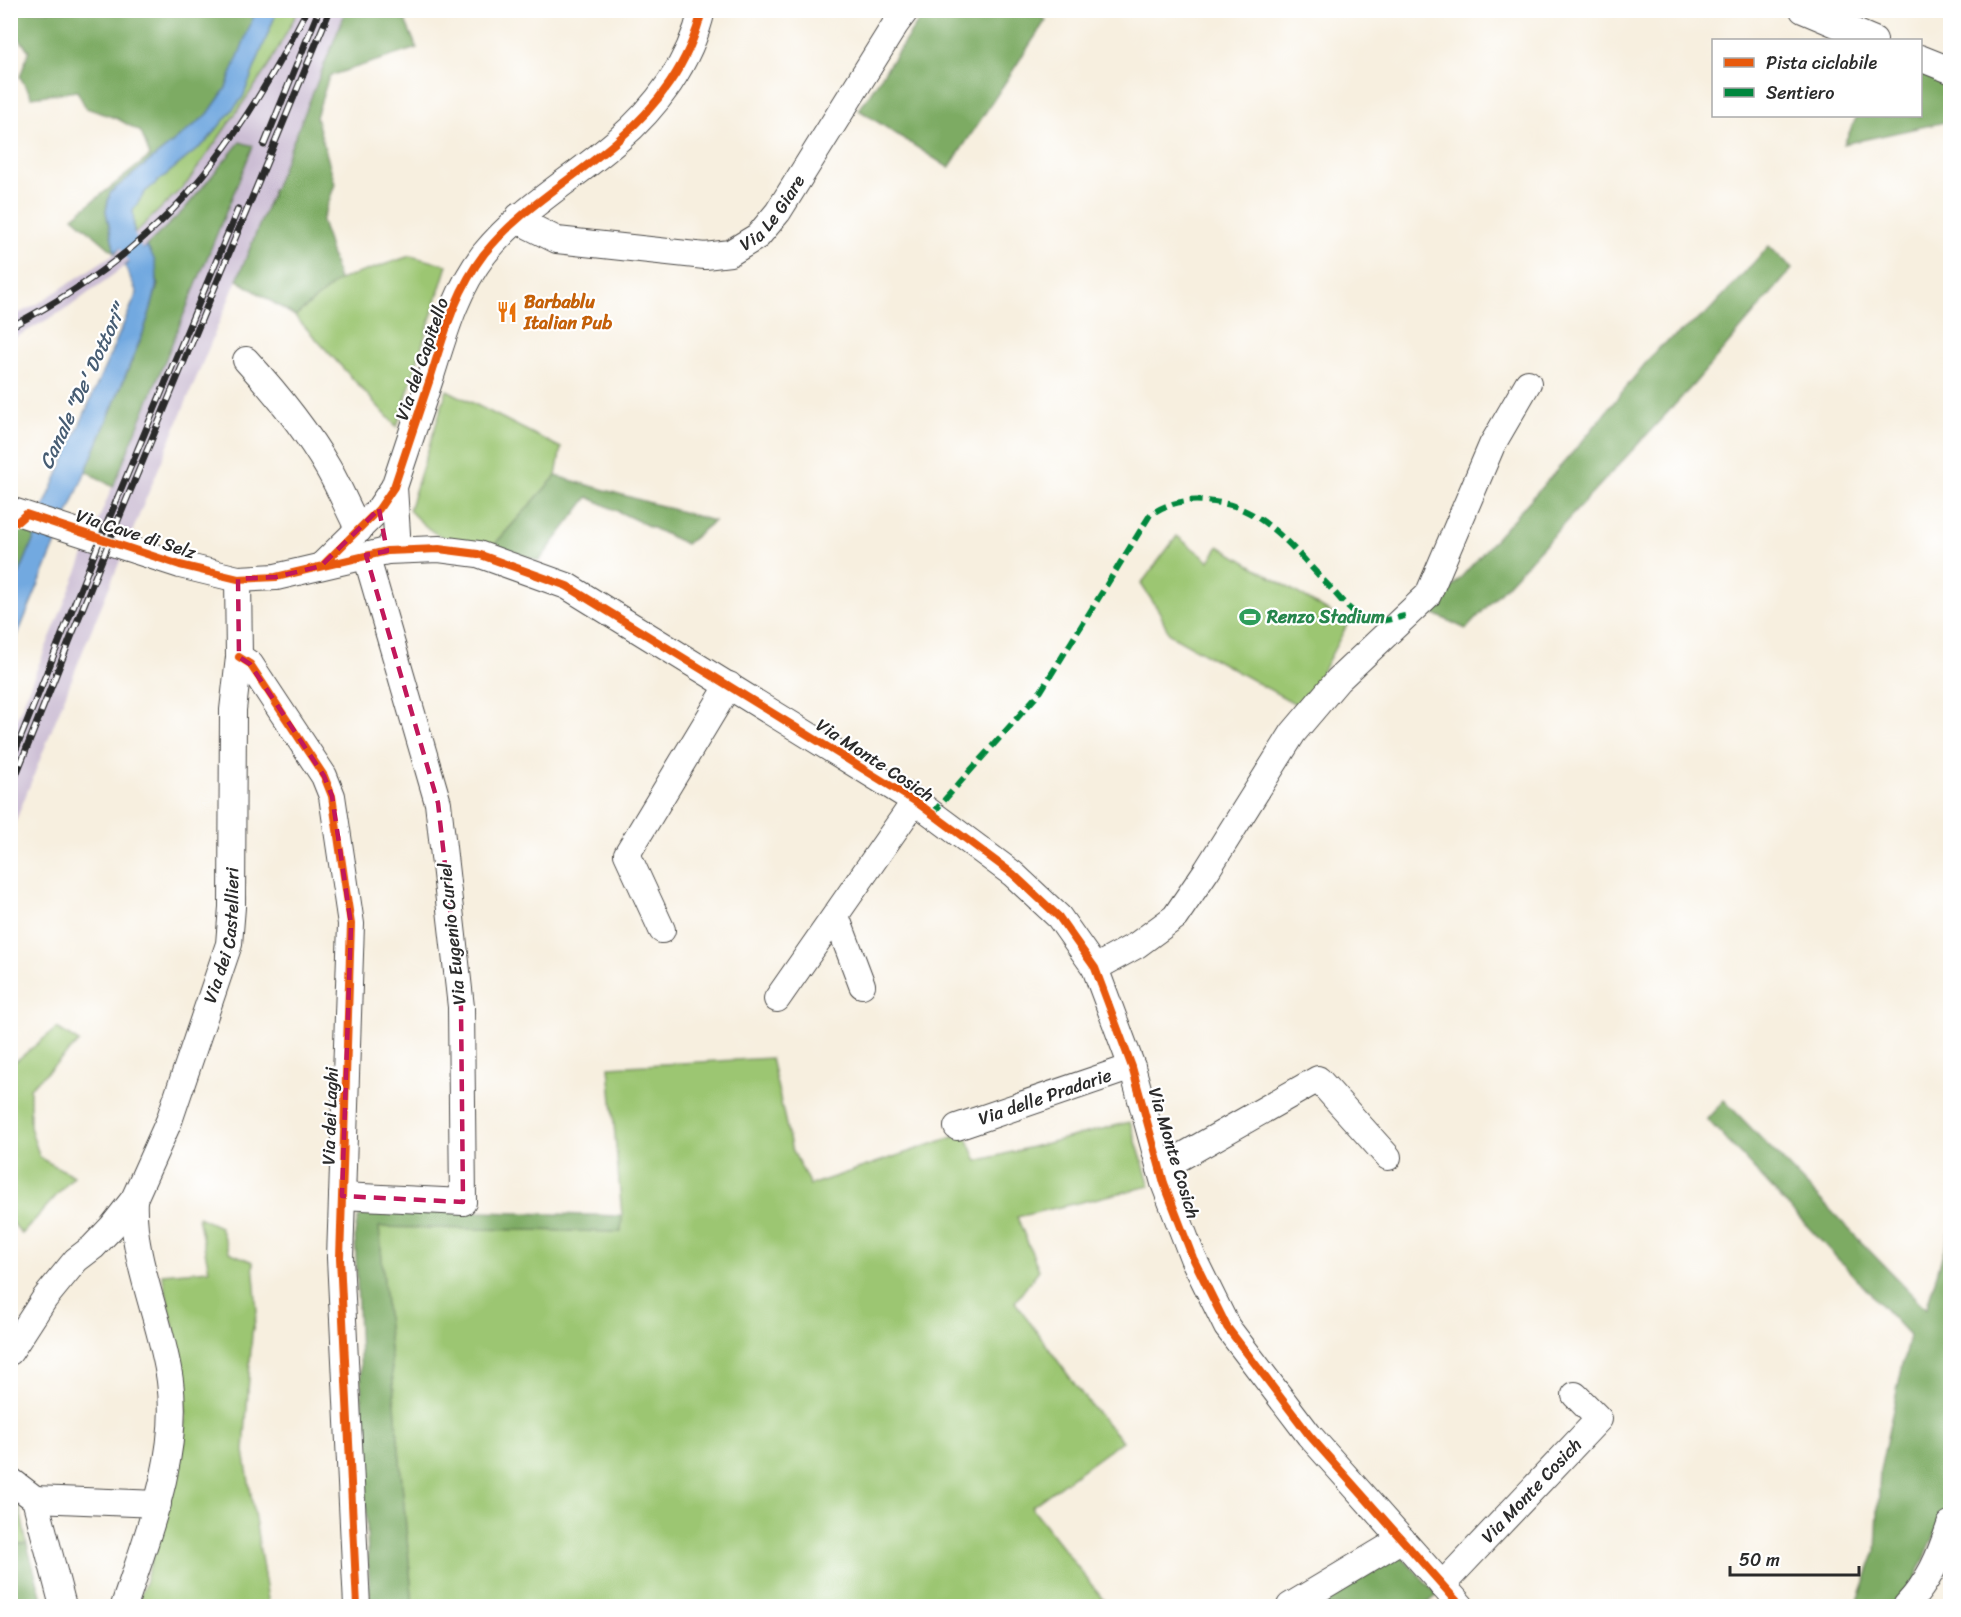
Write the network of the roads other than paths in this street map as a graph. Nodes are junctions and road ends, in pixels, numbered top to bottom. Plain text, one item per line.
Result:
1 (702, 10) edge
2 (906, 10) edge
3 (1803, 10) edge
4 (1872, 39) edge
5 (1922, 59) edge
6 (1950, 69) edge
7 (519, 216) junction
8 (246, 360) dead end
9 (1528, 383) dead end
10 (390, 501) junction
11 (10, 510) edge
12 (359, 530) junction
13 (439, 549) junction
14 (376, 553) junction
15 (321, 566) junction
16 (238, 579) junction
17 (239, 657) junction
18 (729, 685) junction
19 (915, 801) junction
20 (836, 916) junction
21 (662, 930) dead end
22 (1095, 968) junction
23 (862, 985) dead end
24 (777, 999) dead end
25 (1132, 1067) junction
26 (957, 1127) dead end
27 (1388, 1157) dead end
28 (1160, 1169) junction
29 (342, 1196) junction
30 (134, 1199) junction
31 (10, 1352) edge
32 (1575, 1395) dead end
33 (10, 1480) edge
34 (34, 1499) junction
35 (158, 1504) junction
36 (1950, 1525) edge
37 (1402, 1539) junction
38 (1442, 1585) junction
39 (63, 1606) edge
40 (124, 1606) edge
41 (357, 1606) edge
42 (1290, 1606) edge
43 (1461, 1606) edge
44 (1906, 1606) edge

1 - 7 street, Via del Capitello
2 - 7 street, Via Le Giare
3 - 4 street
5 - 6 street
7 - 10 street, Via del Capitello
8 - 12 street
9 - 22 street
10 - 12 street, Via del Capitello
10 - 13 street
10 - 14 street, Via del Capitello
11 - 16 street, Via Cave di Selz
12 - 15 street, Via del Capitello
13 - 14 street, Via Monte Cosich
13 - 18 street, Via Monte Cosich
14 - 15 street, Via Monte Cosich
14 - 29 street, Via Eugenio Curiel
15 - 16 street, Via Monte Cosich
16 - 17 street, Via dei Castellieri
17 - 29 street, Via dei Laghi
17 - 30 street, Via dei Castellieri
18 - 19 street, Via Monte Cosich
18 - 21 street
19 - 20 street
19 - 22 street, Via Monte Cosich
20 - 23 street
20 - 24 street
22 - 25 street, Via Monte Cosich
25 - 26 street, Via delle Pradarie
25 - 28 street, Via Monte Cosich
27 - 28 street
28 - 37 street, Via Monte Cosich
29 - 41 street, Via dei Laghi
30 - 31 street, Via dei Castellieri
30 - 35 street, Via dei Castellieri
32 - 38 street, Via Monte Cosich
33 - 34 street
34 - 35 street
34 - 39 street
35 - 40 street, Via dei Castellieri
36 - 44 street
37 - 38 street, Via Monte Cosich
37 - 42 street
38 - 43 street, Via Monte Cosich

